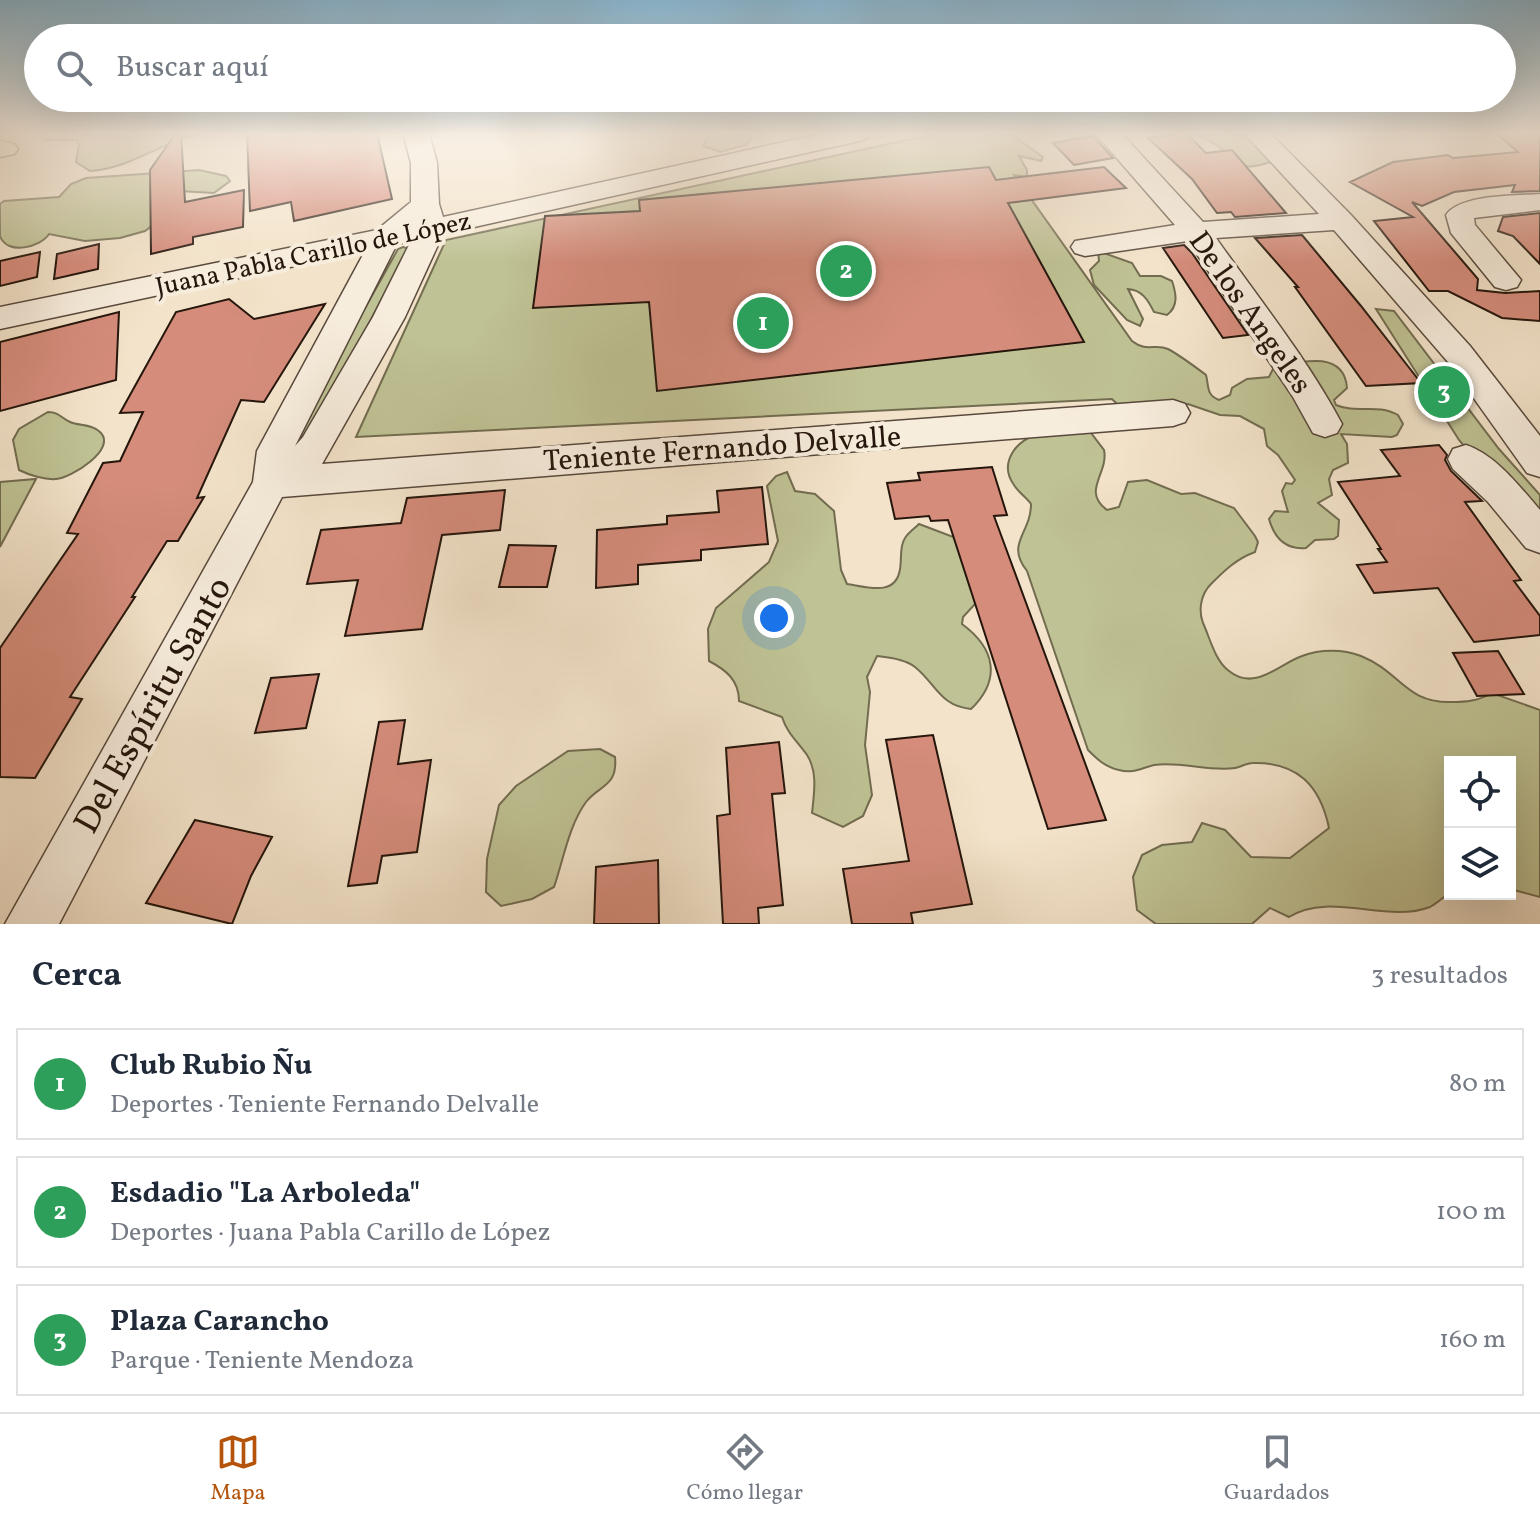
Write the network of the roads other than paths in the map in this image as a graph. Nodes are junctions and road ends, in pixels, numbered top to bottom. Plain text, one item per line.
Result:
1 (425, 176) edge
2 (636, 176) edge
3 (1146, 176) edge
4 (1298, 176) edge
5 (1540, 202) edge
6 (429, 216) junction
7 (1341, 221) junction
8 (1196, 231) junction
9 (386, 238) junction
10 (1085, 247) dead end
11 (1506, 280) dead end
12 (0, 318) edge
13 (1173, 413) dead end
14 (1325, 424) dead end
15 (1523, 434) edge
16 (1466, 459) dead end
17 (271, 483) junction
18 (1540, 537) edge
19 (31, 924) edge

1 - 6 street, Del Espíritu Santo
2 - 6 street, Juana Pabla Carillo de López
3 - 8 street, De los Angeles
4 - 7 street
5 - 11 street
6 - 9 street, Del Espíritu Santo
6 - 17 street, Del Espíritu Santo
7 - 8 street
7 - 15 street
8 - 10 street
8 - 14 street, De los Angeles
9 - 12 street, Juana Pabla Carillo de López
9 - 17 street, Del Espíritu Santo
13 - 17 street, Teniente Fernando Delvalle
16 - 18 street
17 - 19 street, Del Espíritu Santo

